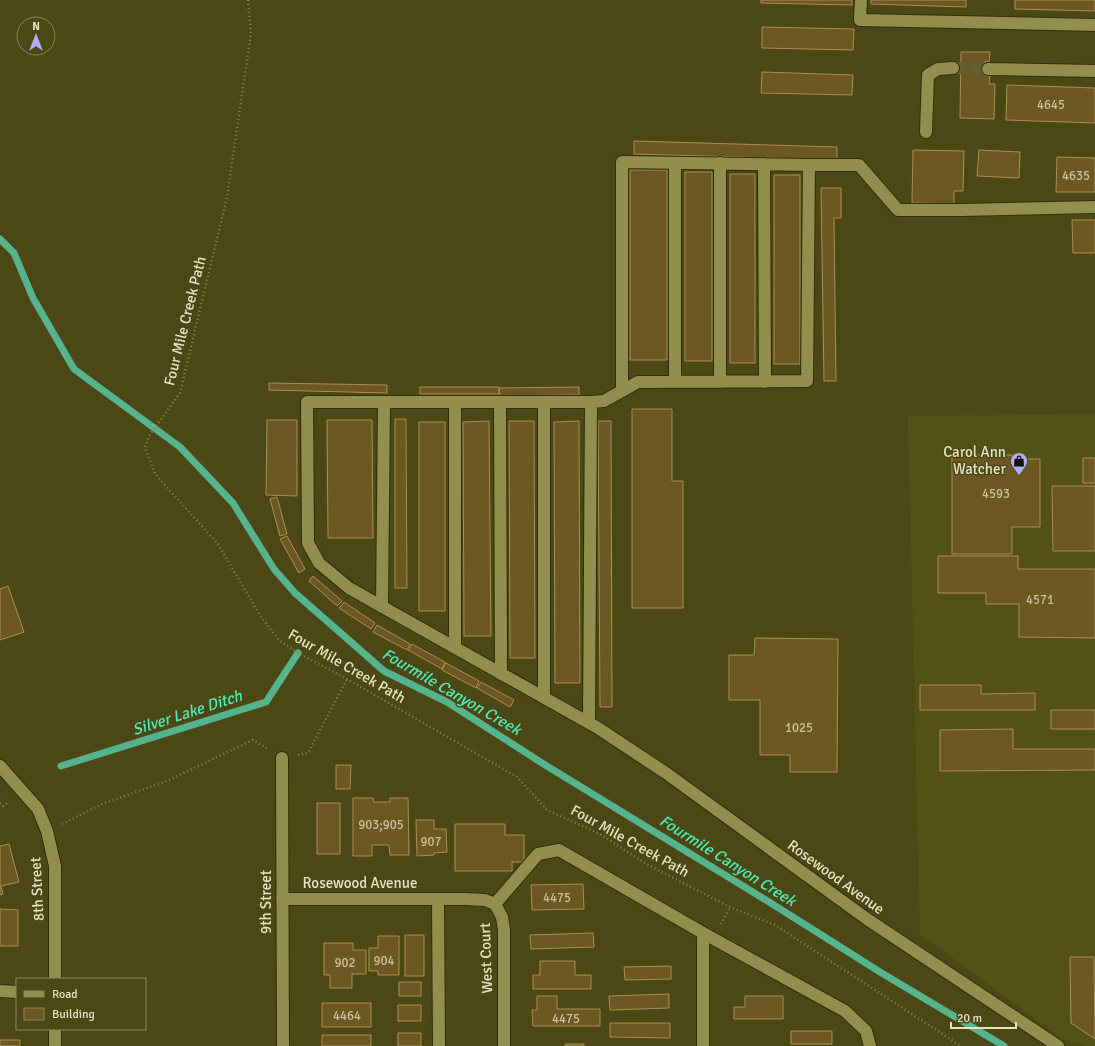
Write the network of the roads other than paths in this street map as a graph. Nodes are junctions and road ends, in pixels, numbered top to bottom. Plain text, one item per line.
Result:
1 (861, 0) edge
2 (1095, 25) edge
3 (953, 68) tunnel mouth
4 (988, 69) tunnel mouth
5 (1095, 71) edge
6 (926, 132) dead end
7 (676, 163) junction
8 (720, 163) junction
9 (764, 164) junction
10 (809, 164) junction
11 (1095, 208) edge
12 (675, 382) junction
13 (720, 382) junction
14 (765, 382) junction
15 (622, 391) junction
16 (384, 402) junction
17 (455, 402) junction
18 (500, 402) junction
19 (544, 402) junction
20 (591, 402) junction
21 (382, 607) junction
22 (455, 648) junction
23 (501, 674) junction
24 (544, 697) junction
25 (594, 725) junction
26 (282, 758) road end
27 (0, 766) edge
28 (282, 899) junction
29 (438, 899) junction
30 (495, 904) junction
31 (703, 934) junction
32 (55, 978) edge
33 (0, 991) edge
34 (16, 992) edge
35 (55, 1030) edge
36 (55, 1046) edge
37 (283, 1046) edge
38 (439, 1046) edge
39 (504, 1046) edge
40 (703, 1046) edge
41 (870, 1046) edge
42 (1058, 1046) edge

1 - 2 street
3 - 6 street
4 - 5 street
7 - 8 street
7 - 12 street
7 - 15 street
8 - 9 street
8 - 13 street
9 - 10 street
9 - 14 street
10 - 11 street
10 - 14 street
12 - 13 street
12 - 15 street
13 - 14 street
15 - 20 street
16 - 17 street
16 - 21 street
16 - 21 street, Rosewood Avenue
17 - 18 street
17 - 22 street
18 - 19 street
18 - 23 street
19 - 20 street
19 - 24 street
20 - 25 street
21 - 22 street, Rosewood Avenue
22 - 23 street, Rosewood Avenue
23 - 24 street, Rosewood Avenue
24 - 25 street, Rosewood Avenue
25 - 42 street, Rosewood Avenue
26 - 28 street, 9th Street
27 - 32 street, 8th Street
28 - 29 street, Rosewood Avenue
28 - 37 street, 9th Street
29 - 30 street, West Court
29 - 38 street
30 - 31 street
30 - 39 street, West Court
31 - 40 street
31 - 41 street
33 - 34 street
35 - 36 street

